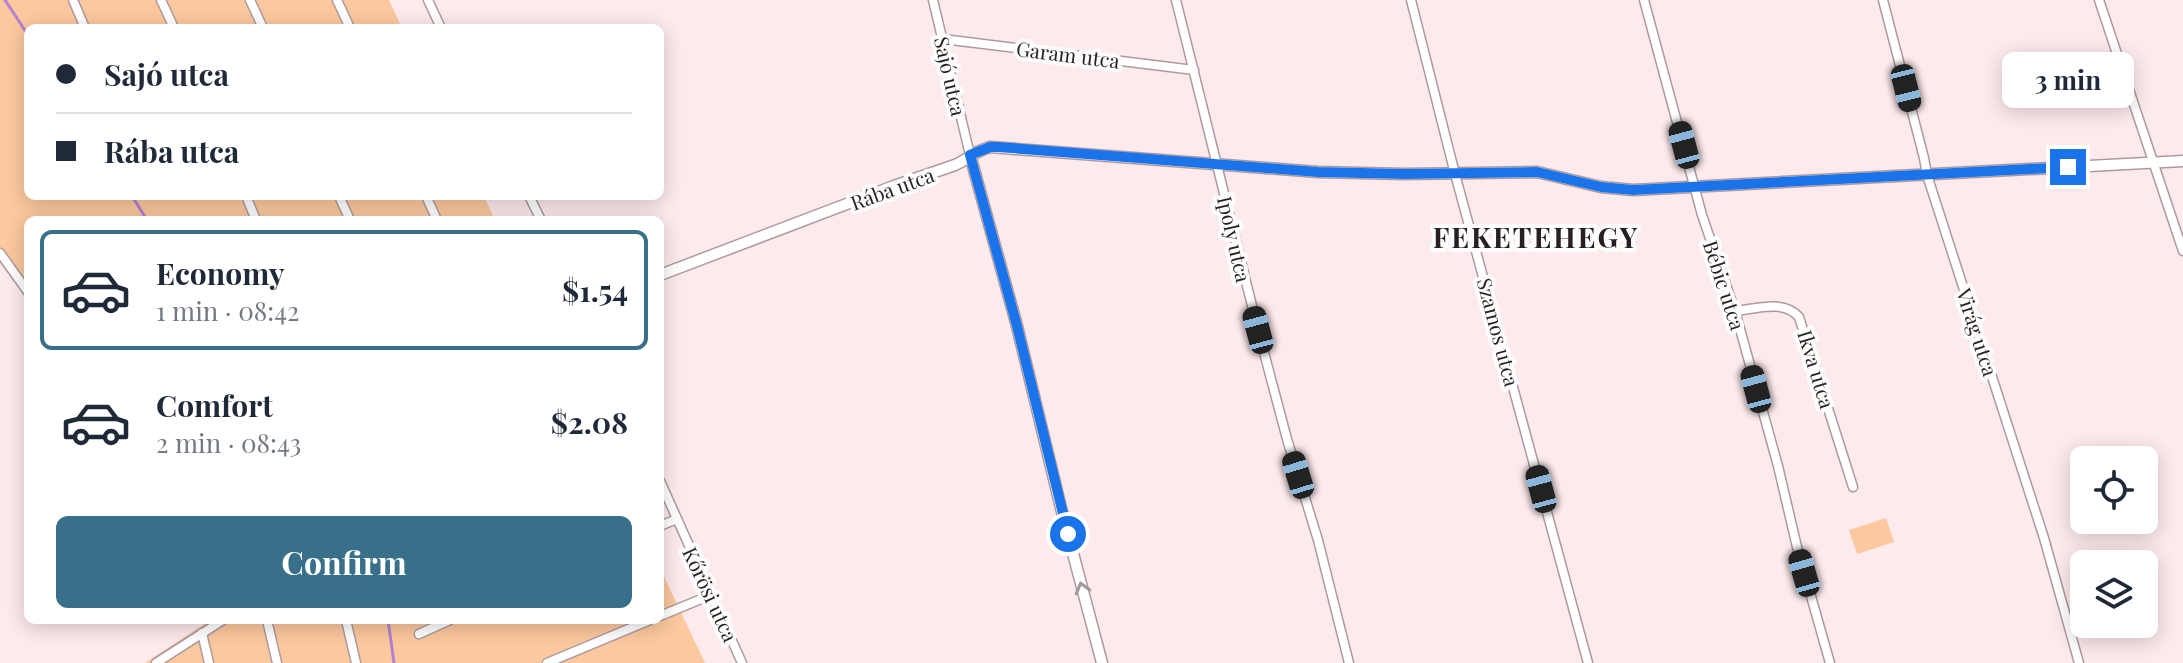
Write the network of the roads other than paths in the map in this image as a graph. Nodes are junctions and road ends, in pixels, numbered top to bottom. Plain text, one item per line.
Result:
1 (73, 0) edge
2 (161, 0) edge
3 (250, 0) edge
4 (337, 0) edge
5 (428, 0) edge
6 (933, 0) edge
7 (1176, 0) edge
8 (1411, 0) edge
9 (1644, 0) edge
10 (1883, 0) edge
11 (2099, 0) edge
12 (83, 24) edge
13 (172, 24) edge
14 (261, 24) edge
15 (348, 24) edge
16 (439, 24) edge
17 (943, 39) junction
18 (1194, 70) junction
19 (970, 155) junction
20 (2183, 161) edge
21 (2153, 162) junction
22 (1217, 164) junction
23 (1455, 174) junction
24 (1927, 175) junction
25 (1694, 187) junction
26 (2183, 251) edge
27 (0, 253) edge
28 (664, 273) edge
29 (24, 286) edge
30 (1735, 311) junction
31 (1853, 487) dead end
32 (664, 490) edge
33 (677, 519) junction
34 (664, 524) edge
35 (711, 595) junction
36 (664, 614) edge
37 (217, 624) edge
38 (268, 624) edge
39 (347, 624) edge
40 (441, 624) edge
41 (640, 624) edge
42 (202, 633) junction
43 (419, 634) dead end
44 (740, 662) edge
45 (156, 663) edge
46 (209, 663) edge
47 (277, 663) edge
48 (356, 663) edge
49 (547, 663) edge
50 (1102, 663) edge
51 (1349, 663) edge
52 (1588, 663) edge
53 (1830, 663) edge
54 (2079, 663) edge

1 - 12 street
2 - 13 street
3 - 14 street
4 - 15 street
5 - 16 street
6 - 17 street, Sajó utca
7 - 18 street, Ipoly utca
8 - 23 street, Szamos utca
9 - 25 street, Bébic utca
10 - 24 street, Virág utca
11 - 21 street
17 - 18 street, Garam utca
17 - 19 street, Sajó utca
18 - 22 street, Ipoly utca
19 - 22 street, Rába utca
19 - 28 street, Rába utca
50 -> 19 street, Sajó utca
20 - 21 street, Rába utca
21 - 24 street, Rába utca
21 - 26 street
22 - 23 street, Rába utca
22 - 51 street, Ipoly utca
23 - 25 street, Rába utca
23 - 52 street, Szamos utca
24 - 25 street, Rába utca
24 - 54 street, Virág utca
25 - 30 street, Bébic utca
27 - 29 street
30 - 31 street, Ikva utca
30 - 53 street, Bébic utca
32 - 33 street, Kőrösi utca
33 - 34 street
33 - 35 street, Kőrösi utca
35 - 36 street
35 - 44 street, Kőrösi utca
37 - 42 street
38 - 47 street
39 - 48 street
40 - 43 street
41 - 49 street
42 - 45 street
42 - 46 street

